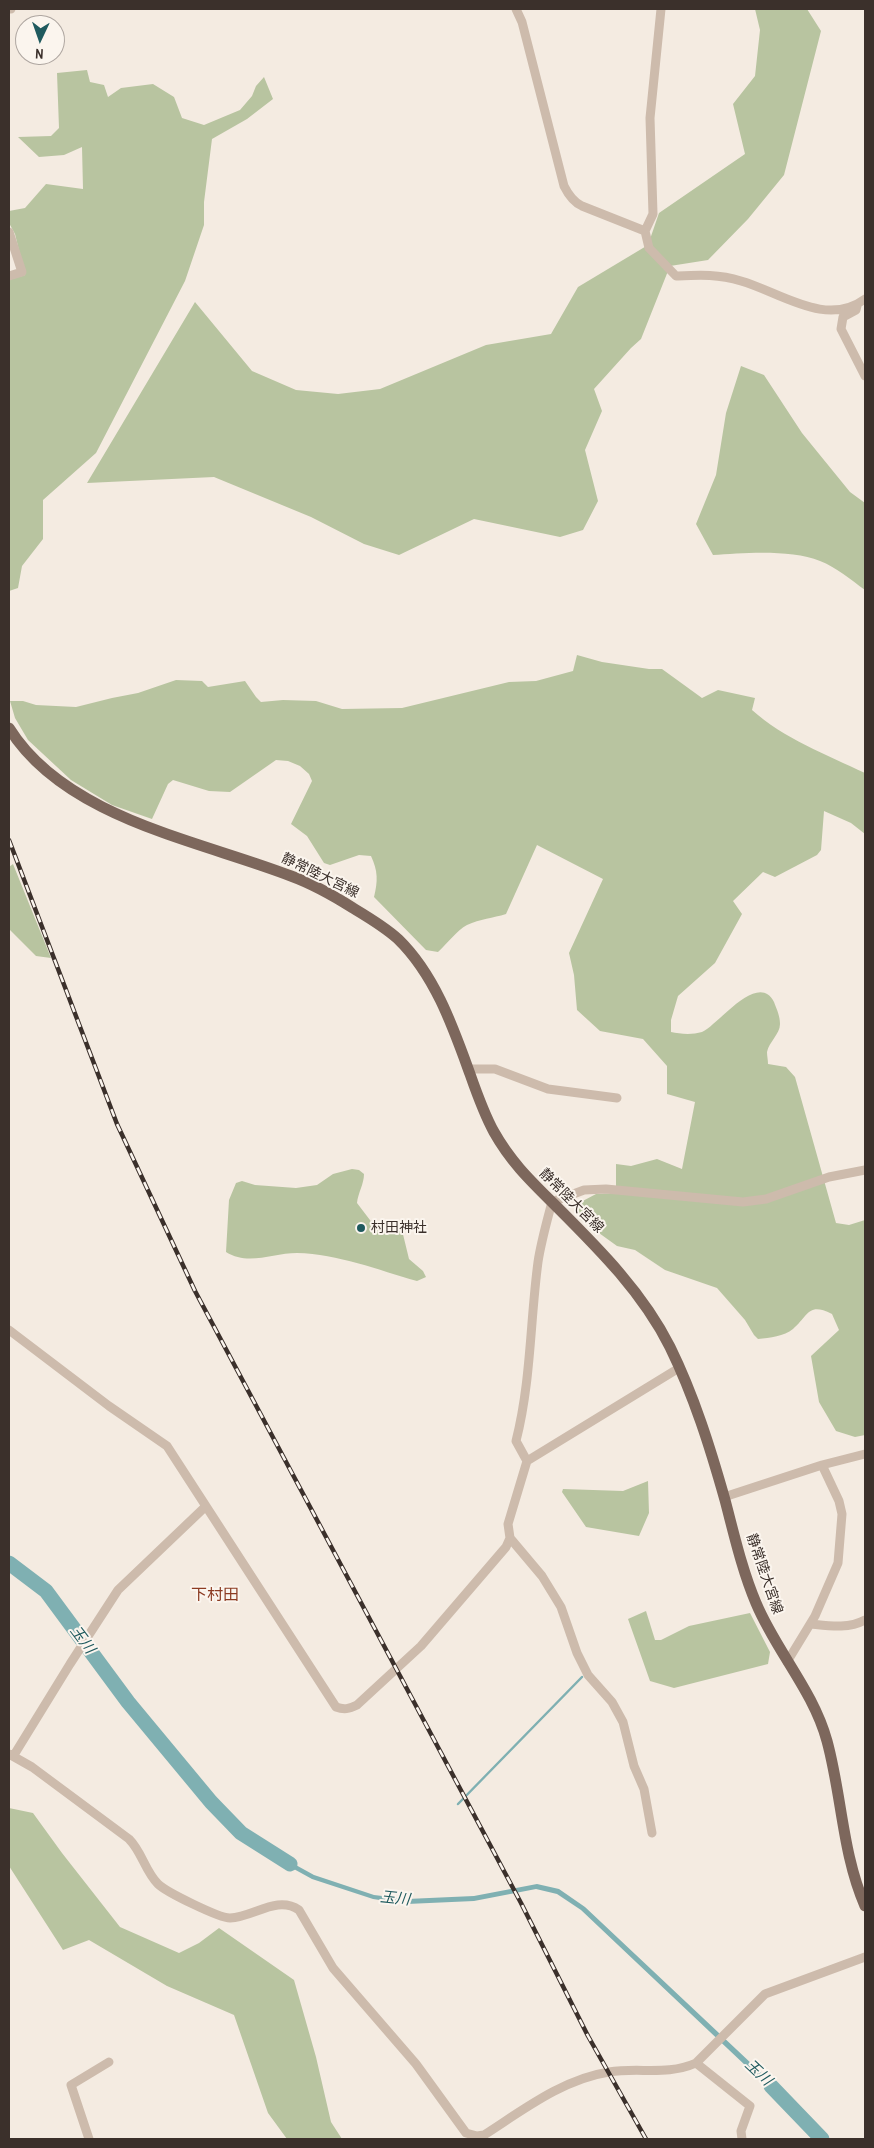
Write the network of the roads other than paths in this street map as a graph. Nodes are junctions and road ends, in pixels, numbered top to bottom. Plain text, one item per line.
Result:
1 (516, 9) edge
2 (661, 9) edge
3 (645, 231) junction
4 (9, 232) edge
5 (9, 276) edge
6 (865, 299) edge
7 (857, 306) junction
8 (865, 376) edge
9 (9, 728) edge
10 (468, 1068) junction
11 (616, 1098) dead end
12 (865, 1170) edge
13 (552, 1202) junction
14 (9, 1330) edge
15 (679, 1368) junction
16 (865, 1454) edge
17 (527, 1461) junction
18 (822, 1465) junction
19 (724, 1497) junction
20 (205, 1507) junction
21 (510, 1538) junction
22 (865, 1620) edge
23 (811, 1624) junction
24 (786, 1662) junction
25 (11, 1754) edge
26 (652, 1833) dead end
27 (865, 1906) edge
28 (865, 1957) edge
29 (699, 2059) junction
30 (109, 2062) dead end
31 (89, 2139) edge
32 (742, 2139) edge

1 - 3 street
2 - 3 street
3 - 7 street
4 - 5 street
6 - 7 street
7 - 8 street
9 - 10 main road, 静常陸大宮線
10 - 11 street
10 - 13 main road, 静常陸大宮線
12 - 13 street
13 - 15 main road, 静常陸大宮線
13 - 17 street
14 - 20 street
15 - 17 street
15 - 19 main road, 静常陸大宮線
16 - 18 street
17 - 21 street
18 - 19 street
18 - 23 street
19 - 24 main road, 静常陸大宮線
20 - 21 street
20 - 25 street
21 - 26 street
22 - 23 street
23 - 24 street
24 - 27 main road, 静常陸大宮線
25 - 29 street
28 - 29 street
29 - 32 street
30 - 31 street

